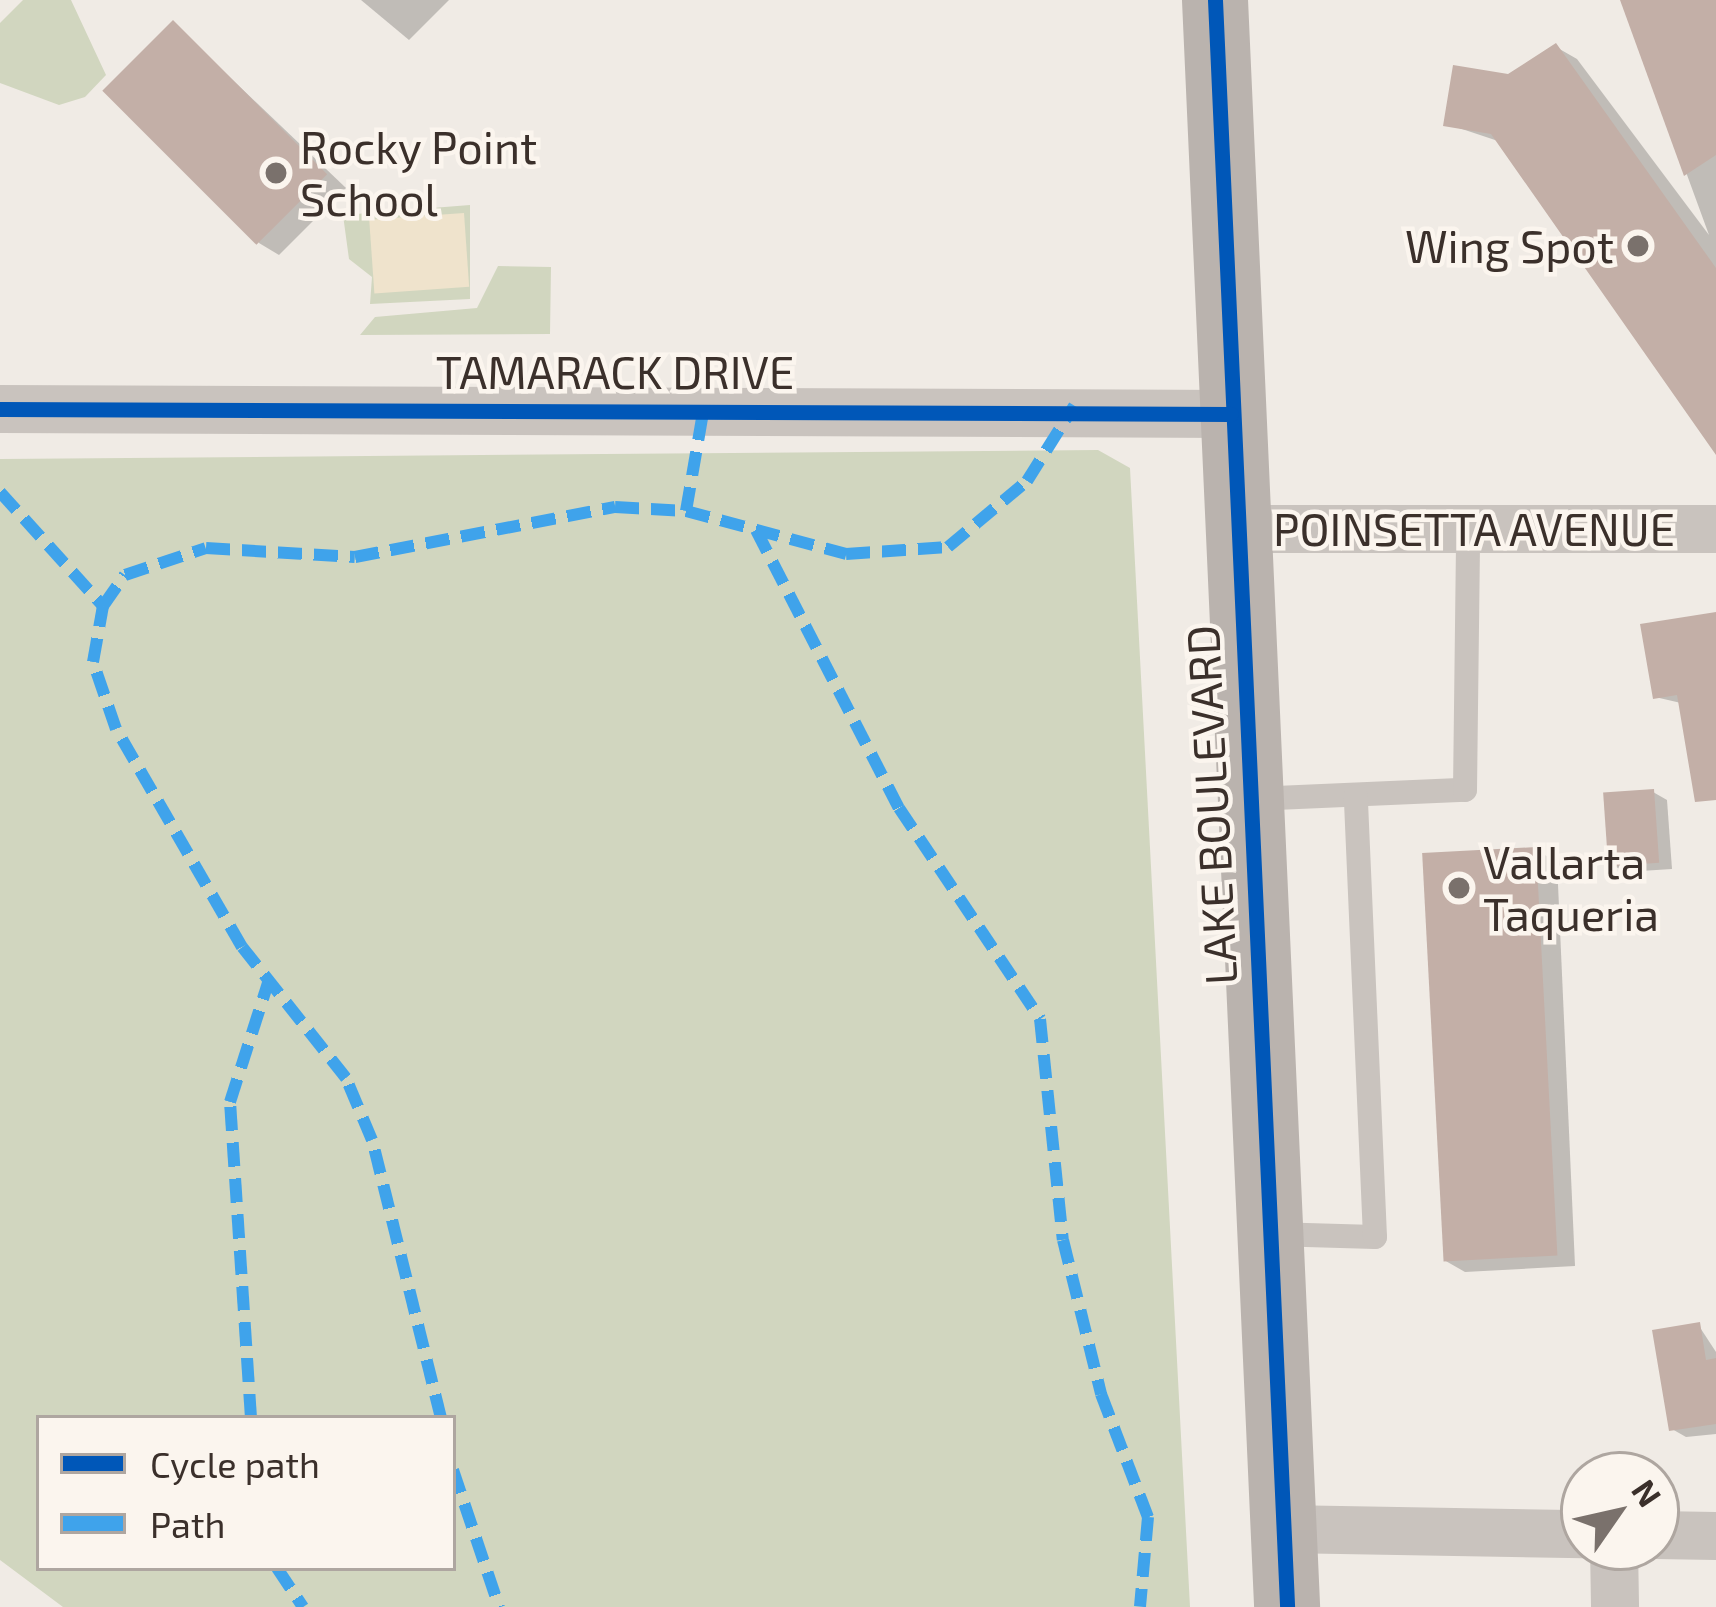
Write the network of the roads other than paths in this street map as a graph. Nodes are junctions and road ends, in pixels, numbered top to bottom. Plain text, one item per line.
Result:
1 (1215, 0) edge
2 (0, 409) edge
3 (1231, 414) junction
4 (1468, 527) junction
5 (1716, 529) edge
6 (1232, 530) junction
7 (1356, 796) junction
8 (1246, 799) junction
9 (1268, 1234) junction
10 (1283, 1529) junction
11 (1560, 1534) edge
12 (1680, 1535) edge
13 (1716, 1536) edge
14 (1615, 1571) edge
15 (1287, 1607) edge
16 (1616, 1607) edge

1 - 3 main road, LAKE BOULEVARD
2 - 3 street, TAMARACK DRIVE
3 - 6 main road, LAKE BOULEVARD
4 - 5 street, POINSETTA AVENUE
4 - 6 street, POINSETTA AVENUE
4 - 7 lane
6 - 8 main road, LAKE BOULEVARD
7 - 8 lane
7 - 9 lane
8 - 9 main road, LAKE BOULEVARD
9 - 10 main road, LAKE BOULEVARD
10 - 11 street
10 - 15 main road, LAKE BOULEVARD
12 - 13 street
14 - 16 street

